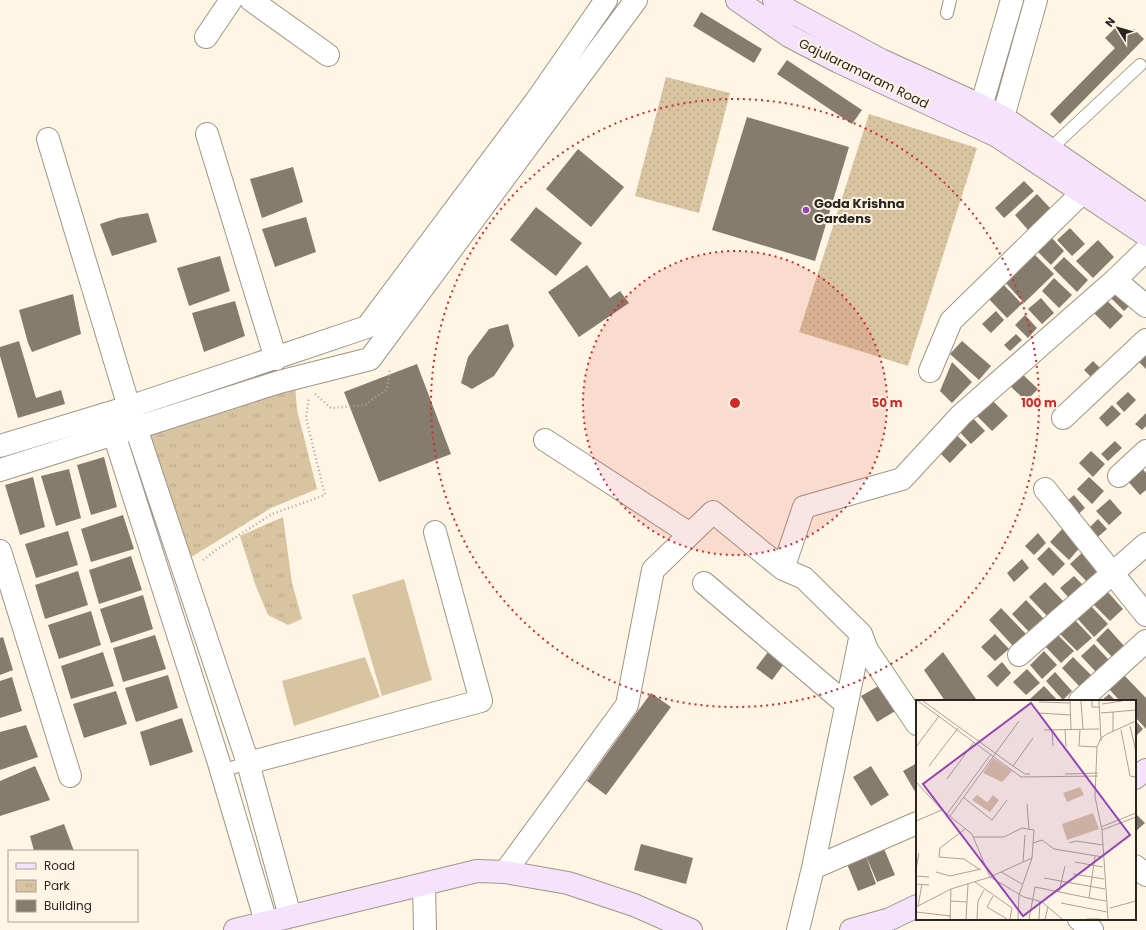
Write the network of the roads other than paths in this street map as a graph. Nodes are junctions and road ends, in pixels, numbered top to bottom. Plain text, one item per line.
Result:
1 (231, 0) edge
2 (251, 0) edge
3 (606, 0) edge
4 (636, 0) edge
5 (737, 0) edge
6 (774, 0) edge
7 (950, 0) edge
8 (1012, 0) edge
9 (1036, 0) edge
10 (947, 13) dead end
11 (206, 37) dead end
12 (328, 55) dead end
13 (1140, 65) dead end
14 (979, 115) junction
15 (1000, 126) junction
16 (206, 134) dead end
17 (48, 139) dead end
18 (1050, 148) junction
19 (491, 178) junction
20 (1083, 192) junction
21 (1144, 210) edge
22 (1146, 235) edge
23 (1146, 250) edge
24 (1115, 280) junction
25 (1146, 306) edge
26 (1146, 340) edge
27 (276, 359) junction
28 (930, 371) dead end
29 (129, 407) junction
30 (1063, 418) dead end
31 (136, 428) junction
32 (114, 434) junction
33 (545, 440) dead end
34 (0, 446) edge
35 (1146, 451) edge
36 (0, 470) edge
37 (1119, 476) dead end
38 (1045, 489) dead end
39 (435, 532) dead end
40 (690, 534) junction
41 (1146, 544) edge
42 (0, 551) edge
43 (783, 569) junction
44 (1112, 574) junction
45 (704, 583) dead end
46 (1146, 615) edge
47 (861, 634) junction
48 (1146, 641) edge
49 (1019, 655) dead end
50 (1081, 700) edge
51 (846, 704) junction
52 (916, 723) edge
53 (248, 763) junction
54 (221, 771) junction
55 (70, 776) dead end
56 (916, 824) edge
57 (1136, 867) edge
58 (813, 868) junction
59 (505, 872) junction
60 (1146, 875) edge
61 (424, 885) junction
62 (916, 906) edge
63 (290, 916) junction
64 (1080, 920) edge
65 (266, 922) junction
66 (235, 930) edge
67 (425, 930) edge
68 (691, 930) edge
69 (798, 930) edge
70 (851, 930) edge
71 (1092, 930) edge

1 - 11 street
2 - 12 street
3 - 19 street
4 - 19 street
5 - 14 main road, Gajularamaram Road
6 - 14 main road
7 - 10 lane
8 - 14 street
9 - 15 street
13 - 18 lane
14 - 15 main road
15 - 18 main road
15 - 20 main road
16 - 27 street
17 - 29 street
18 - 21 main road
19 - 27 street
19 - 31 street
20 - 22 main road
20 - 28 street
23 - 24 street
24 - 25 street
24 - 43 street
26 - 30 street
27 - 29 street
29 - 31 street
29 - 34 street
31 - 32 street
31 - 53 street
32 - 36 street
32 - 54 street
33 - 40 street
35 - 37 street
38 - 44 street
39 - 53 street
40 - 43 street
40 - 59 street
41 - 44 street
42 - 55 street
43 - 47 street
44 - 46 street
44 - 49 street
45 - 51 street
47 - 51 street
47 - 52 street
48 - 50 street
51 - 58 street
53 - 54 lane
53 - 63 street
54 - 65 street
56 - 58 street
57 - 60 street
58 - 69 street
59 - 61 main road
59 - 68 main road
61 - 63 main road
61 - 67 street
62 - 70 main road
63 - 65 main road
64 - 71 street
65 - 66 main road

